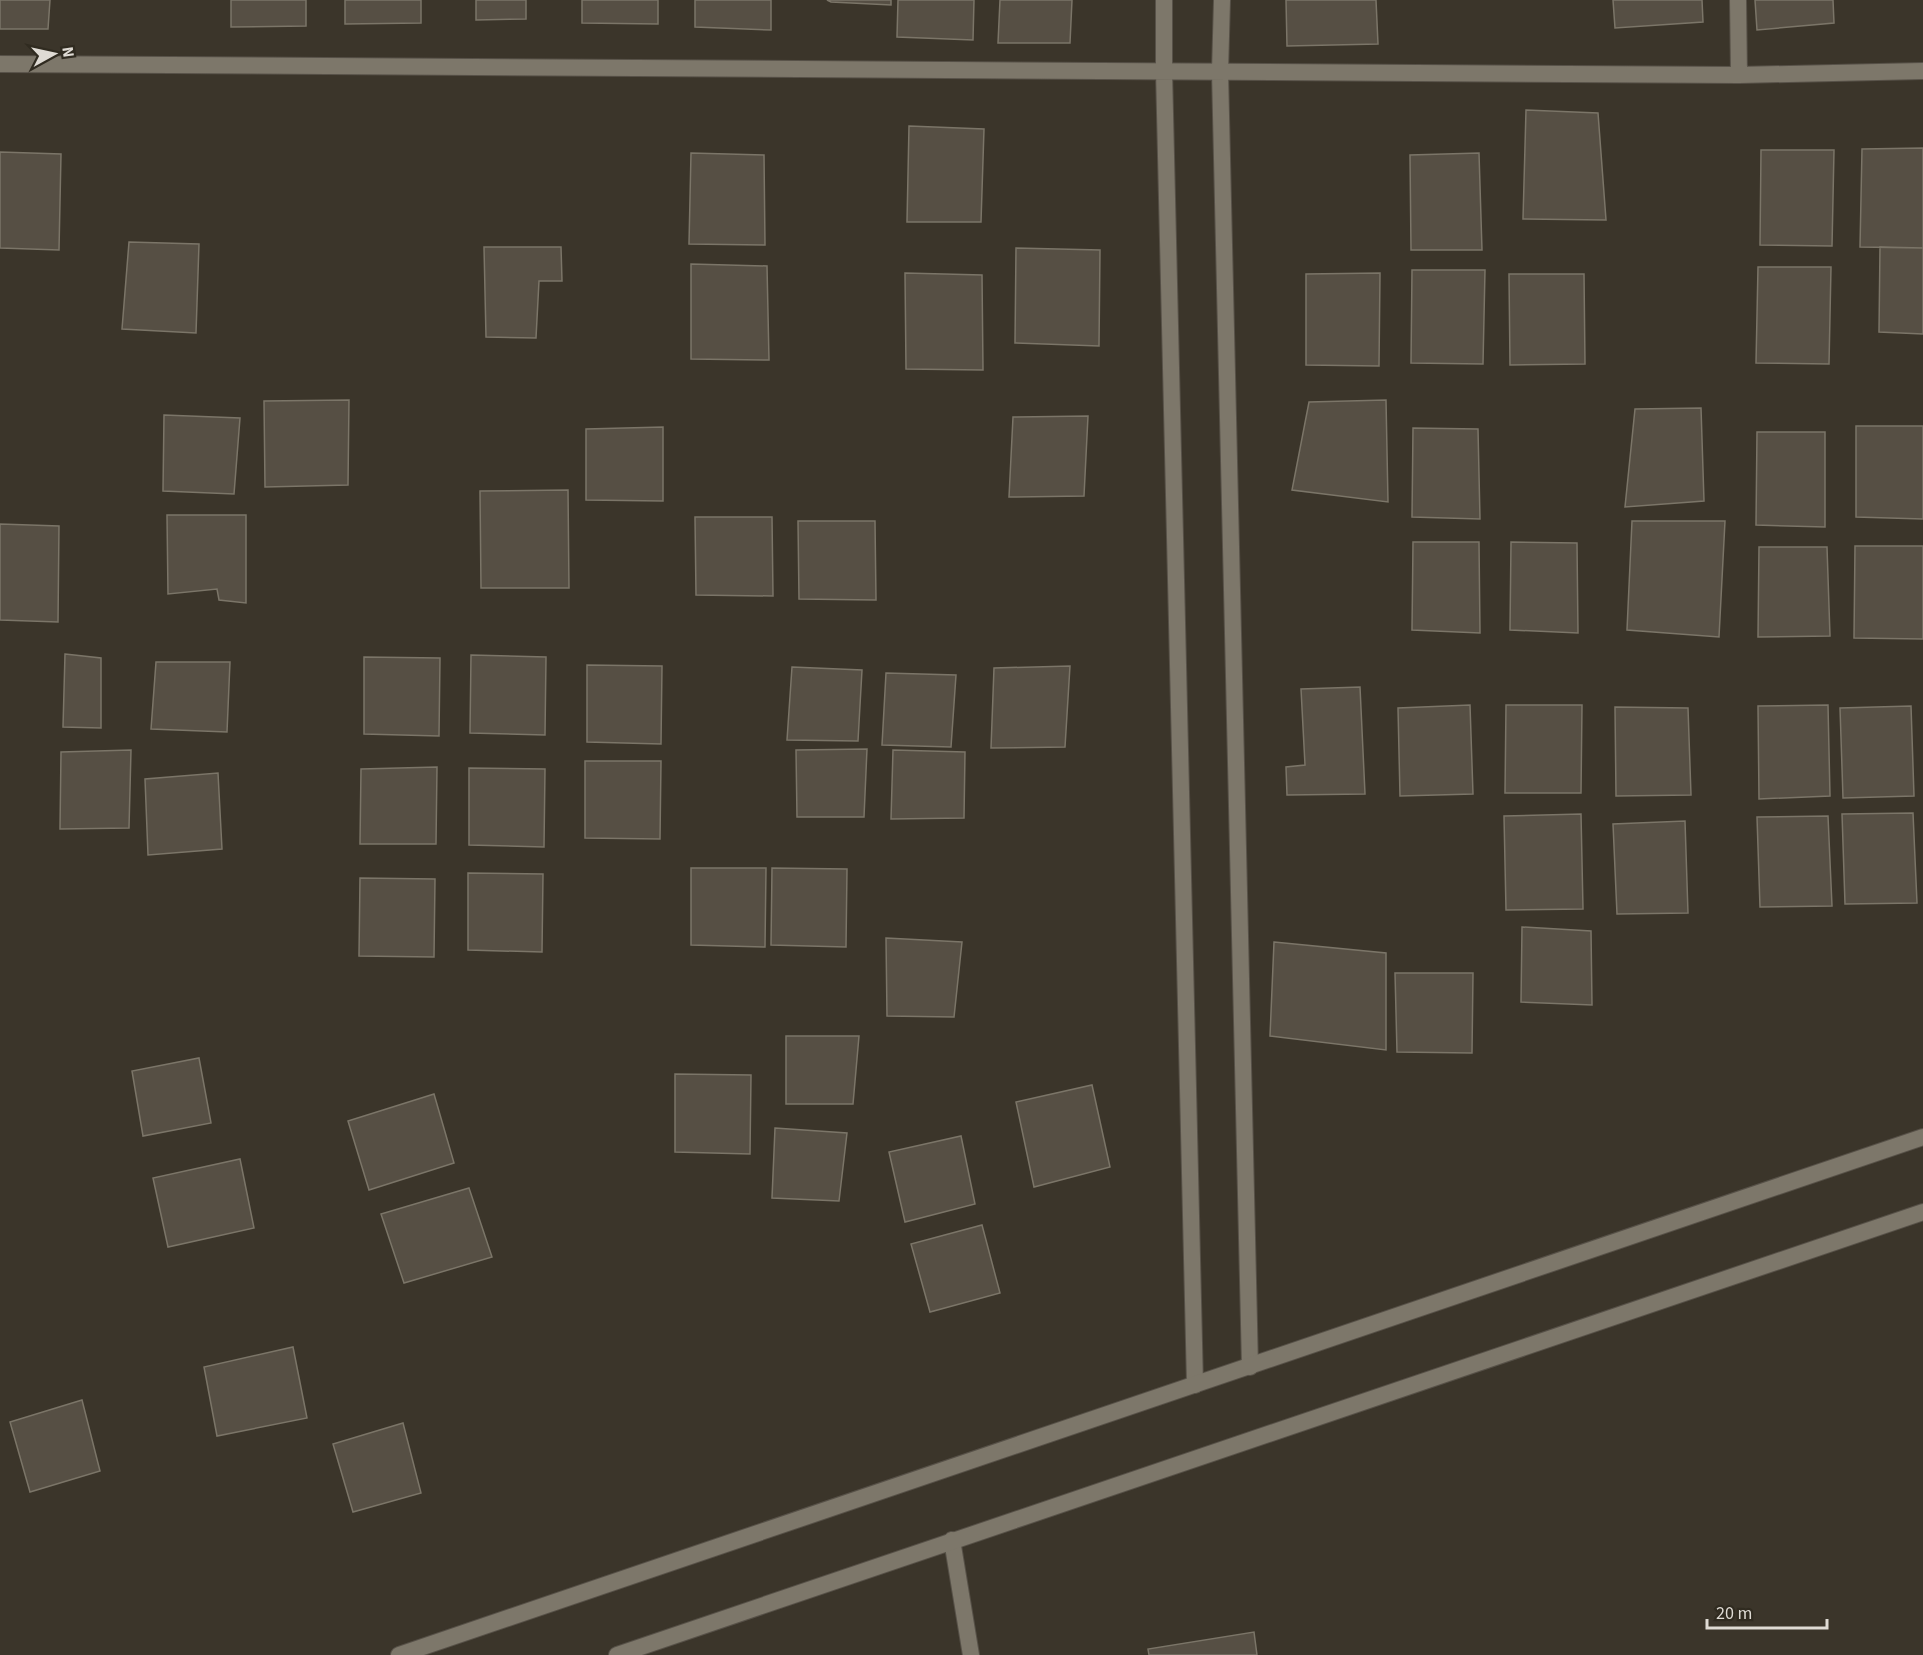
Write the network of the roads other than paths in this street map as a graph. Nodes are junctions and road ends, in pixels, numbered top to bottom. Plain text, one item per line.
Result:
1 (1164, 0) edge
2 (1222, 0) edge
3 (1738, 0) edge
4 (0, 64) edge
5 (1164, 71) junction
6 (1923, 71) edge
7 (1220, 72) junction
8 (1739, 75) junction
9 (1923, 1137) edge
10 (1923, 1212) edge
11 (1250, 1366) junction
12 (1195, 1385) junction
13 (952, 1540) junction
14 (399, 1655) edge
15 (617, 1655) edge
16 (971, 1655) edge

1 - 5 street
2 - 7 street
3 - 8 street
4 - 5 street
5 - 7 street
5 - 12 street
6 - 8 street
7 - 8 street
7 - 11 street
9 - 11 street
10 - 13 street
11 - 12 street
12 - 14 street
13 - 15 street
13 - 16 street

